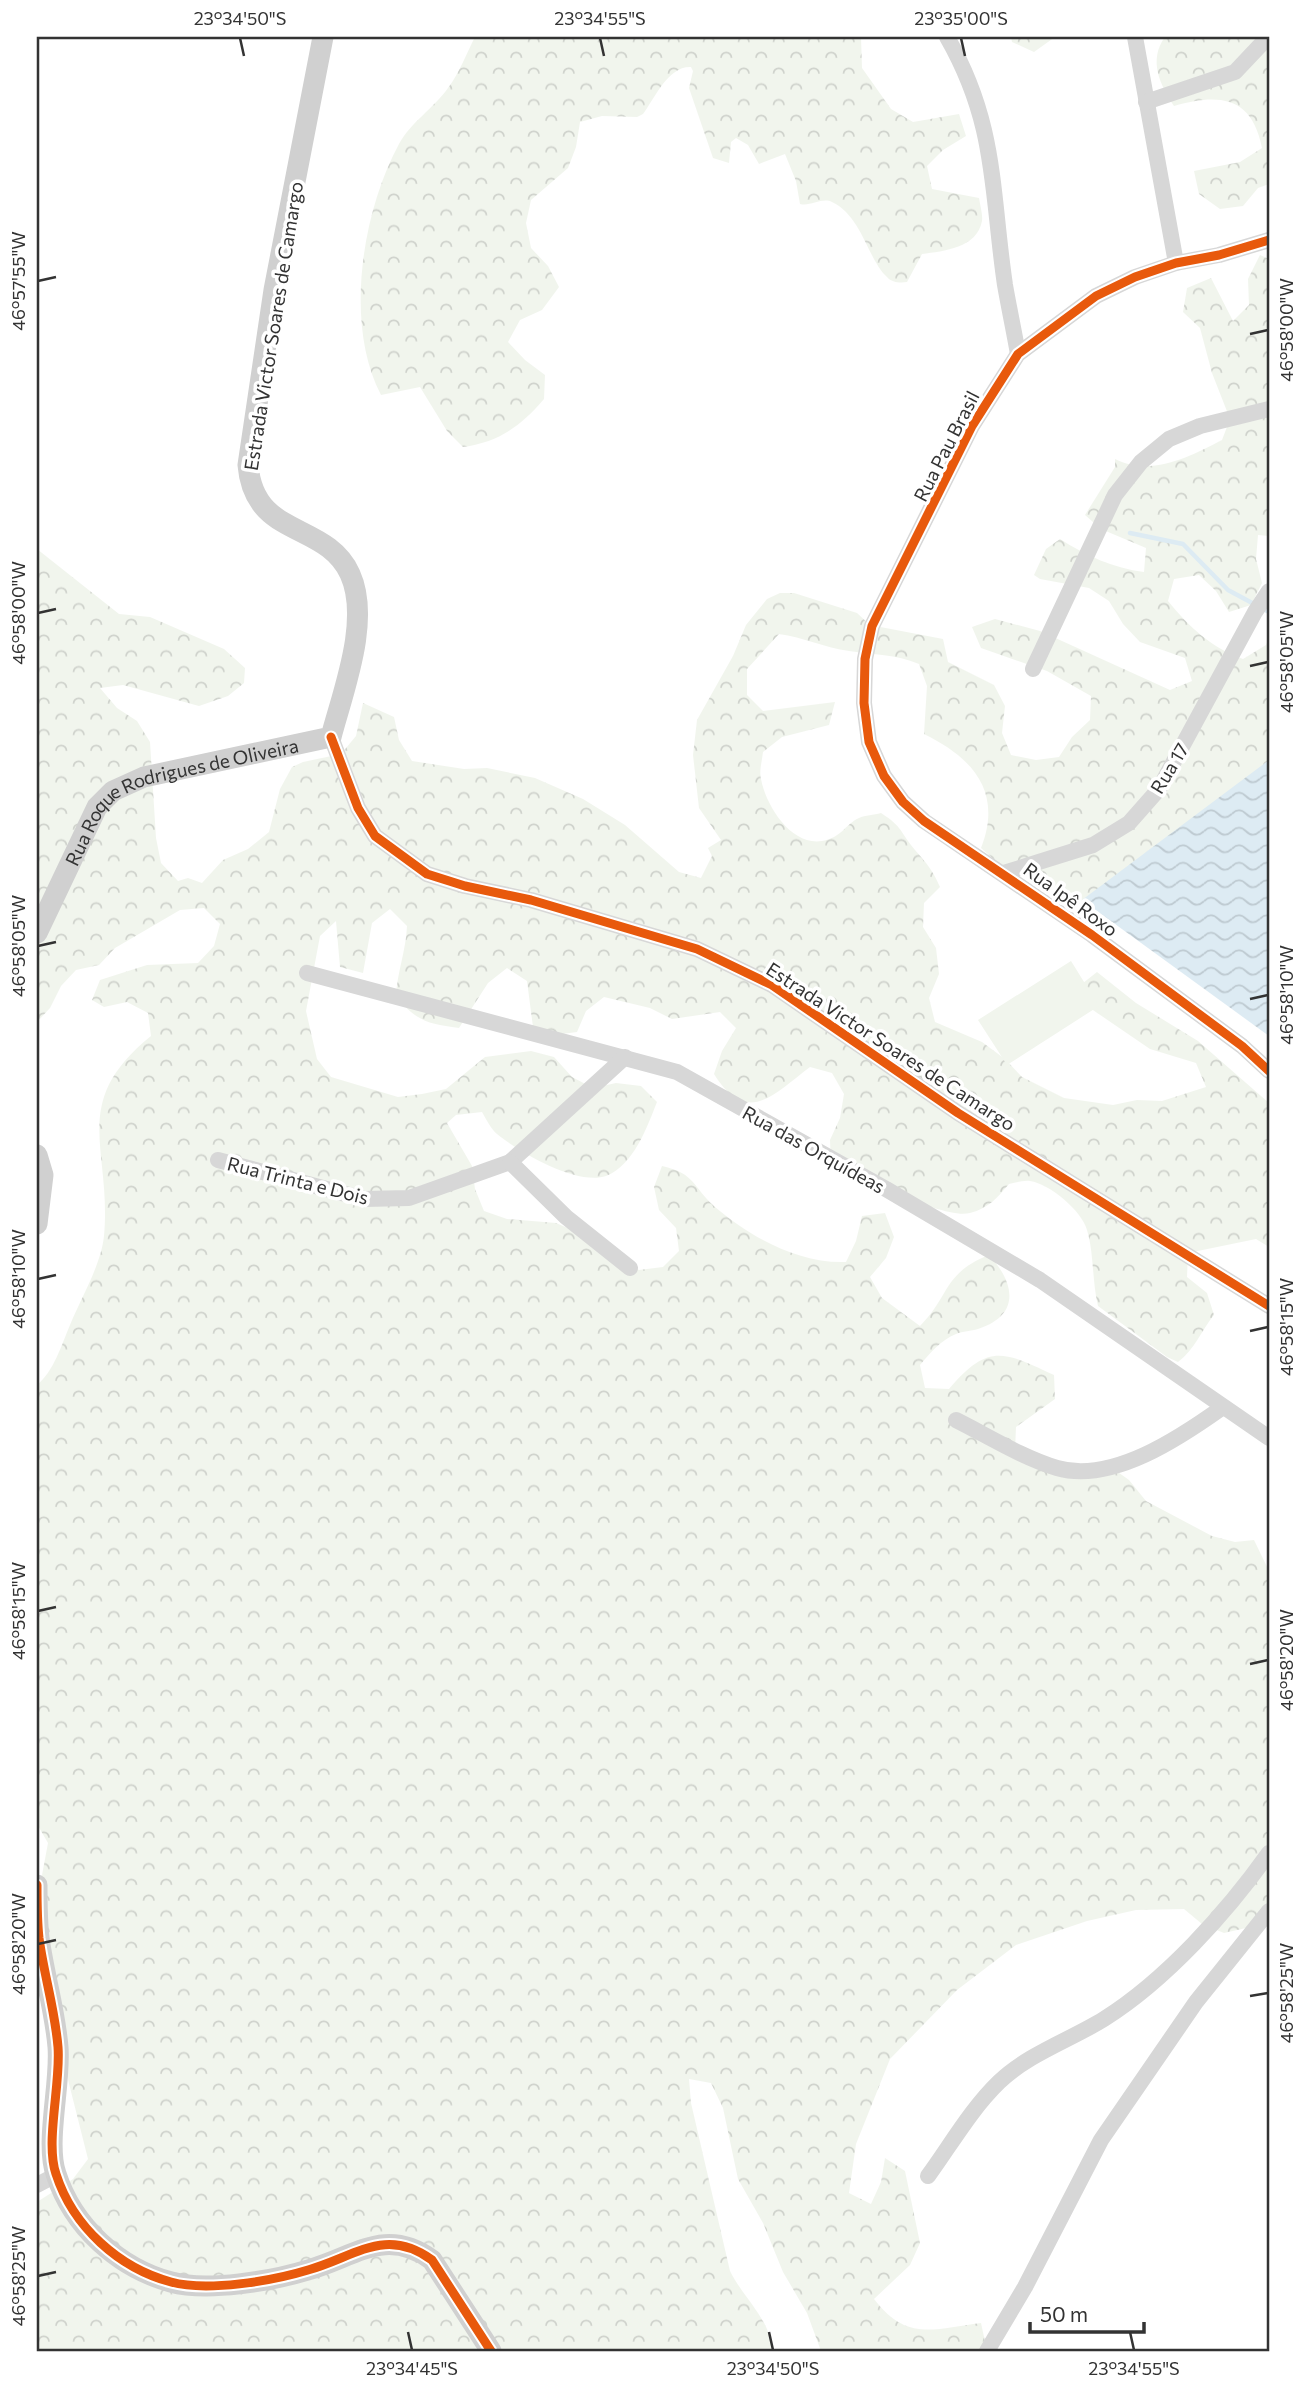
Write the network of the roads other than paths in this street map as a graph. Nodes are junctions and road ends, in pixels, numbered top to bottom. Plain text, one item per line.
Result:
1 (323, 37) edge
2 (947, 37) edge
3 (1135, 37) edge
4 (1268, 37) edge
5 (1146, 102) junction
6 (1269, 240) edge
7 (1176, 262) junction
8 (1018, 354) junction
9 (1269, 410) edge
10 (1269, 591) edge
11 (1033, 668) dead end
12 (331, 737) junction
13 (869, 742) joint
14 (1004, 873) junction
15 (37, 933) edge
16 (307, 973) dead end
17 (625, 1057) junction
18 (1269, 1072) edge
19 (37, 1155) edge
20 (218, 1160) dead end
21 (510, 1162) junction
22 (37, 1224) edge
23 (630, 1268) dead end
24 (1269, 1306) edge
25 (1223, 1407) junction
26 (956, 1420) dead end
27 (1269, 1438) edge
28 (1269, 1853) edge
29 (37, 1885) edge
30 (1269, 1911) edge
31 (45, 2150) edge
32 (56, 2175) junction
33 (928, 2176) dead end
34 (37, 2185) edge
35 (491, 2351) edge
36 (986, 2351) edge

1 - 12 main road, Estrada Victor Soares de Camargo
2 - 8 street
3 - 5 street
4 - 5 street
5 - 7 street
6 - 7 street, Rua Pau Brasil
7 - 8 street, Rua Pau Brasil
8 - 13 street, Rua Pau Brasil
9 - 11 street
10 - 14 street, Rua 17
12 - 15 main road, Rua Roque Rodrigues de Oliveira
12 - 24 street, Estrada Victor Soares de Camargo
13 - 14 street, Rua Ipê Roxo
14 - 18 street, Rua Ipê Roxo
16 - 17 street, Rua das Orquídeas
17 - 21 street, Rua Trinta e Dois
17 - 25 street, Rua das Orquídeas
19 - 22 main road
20 - 21 street, Rua Trinta e Dois
21 - 23 street
25 - 26 street
25 - 27 street, Rua das Orquídeas
28 - 33 street
29 - 31 main road
30 - 36 street
31 - 32 main road
32 - 34 street
32 - 35 main road

